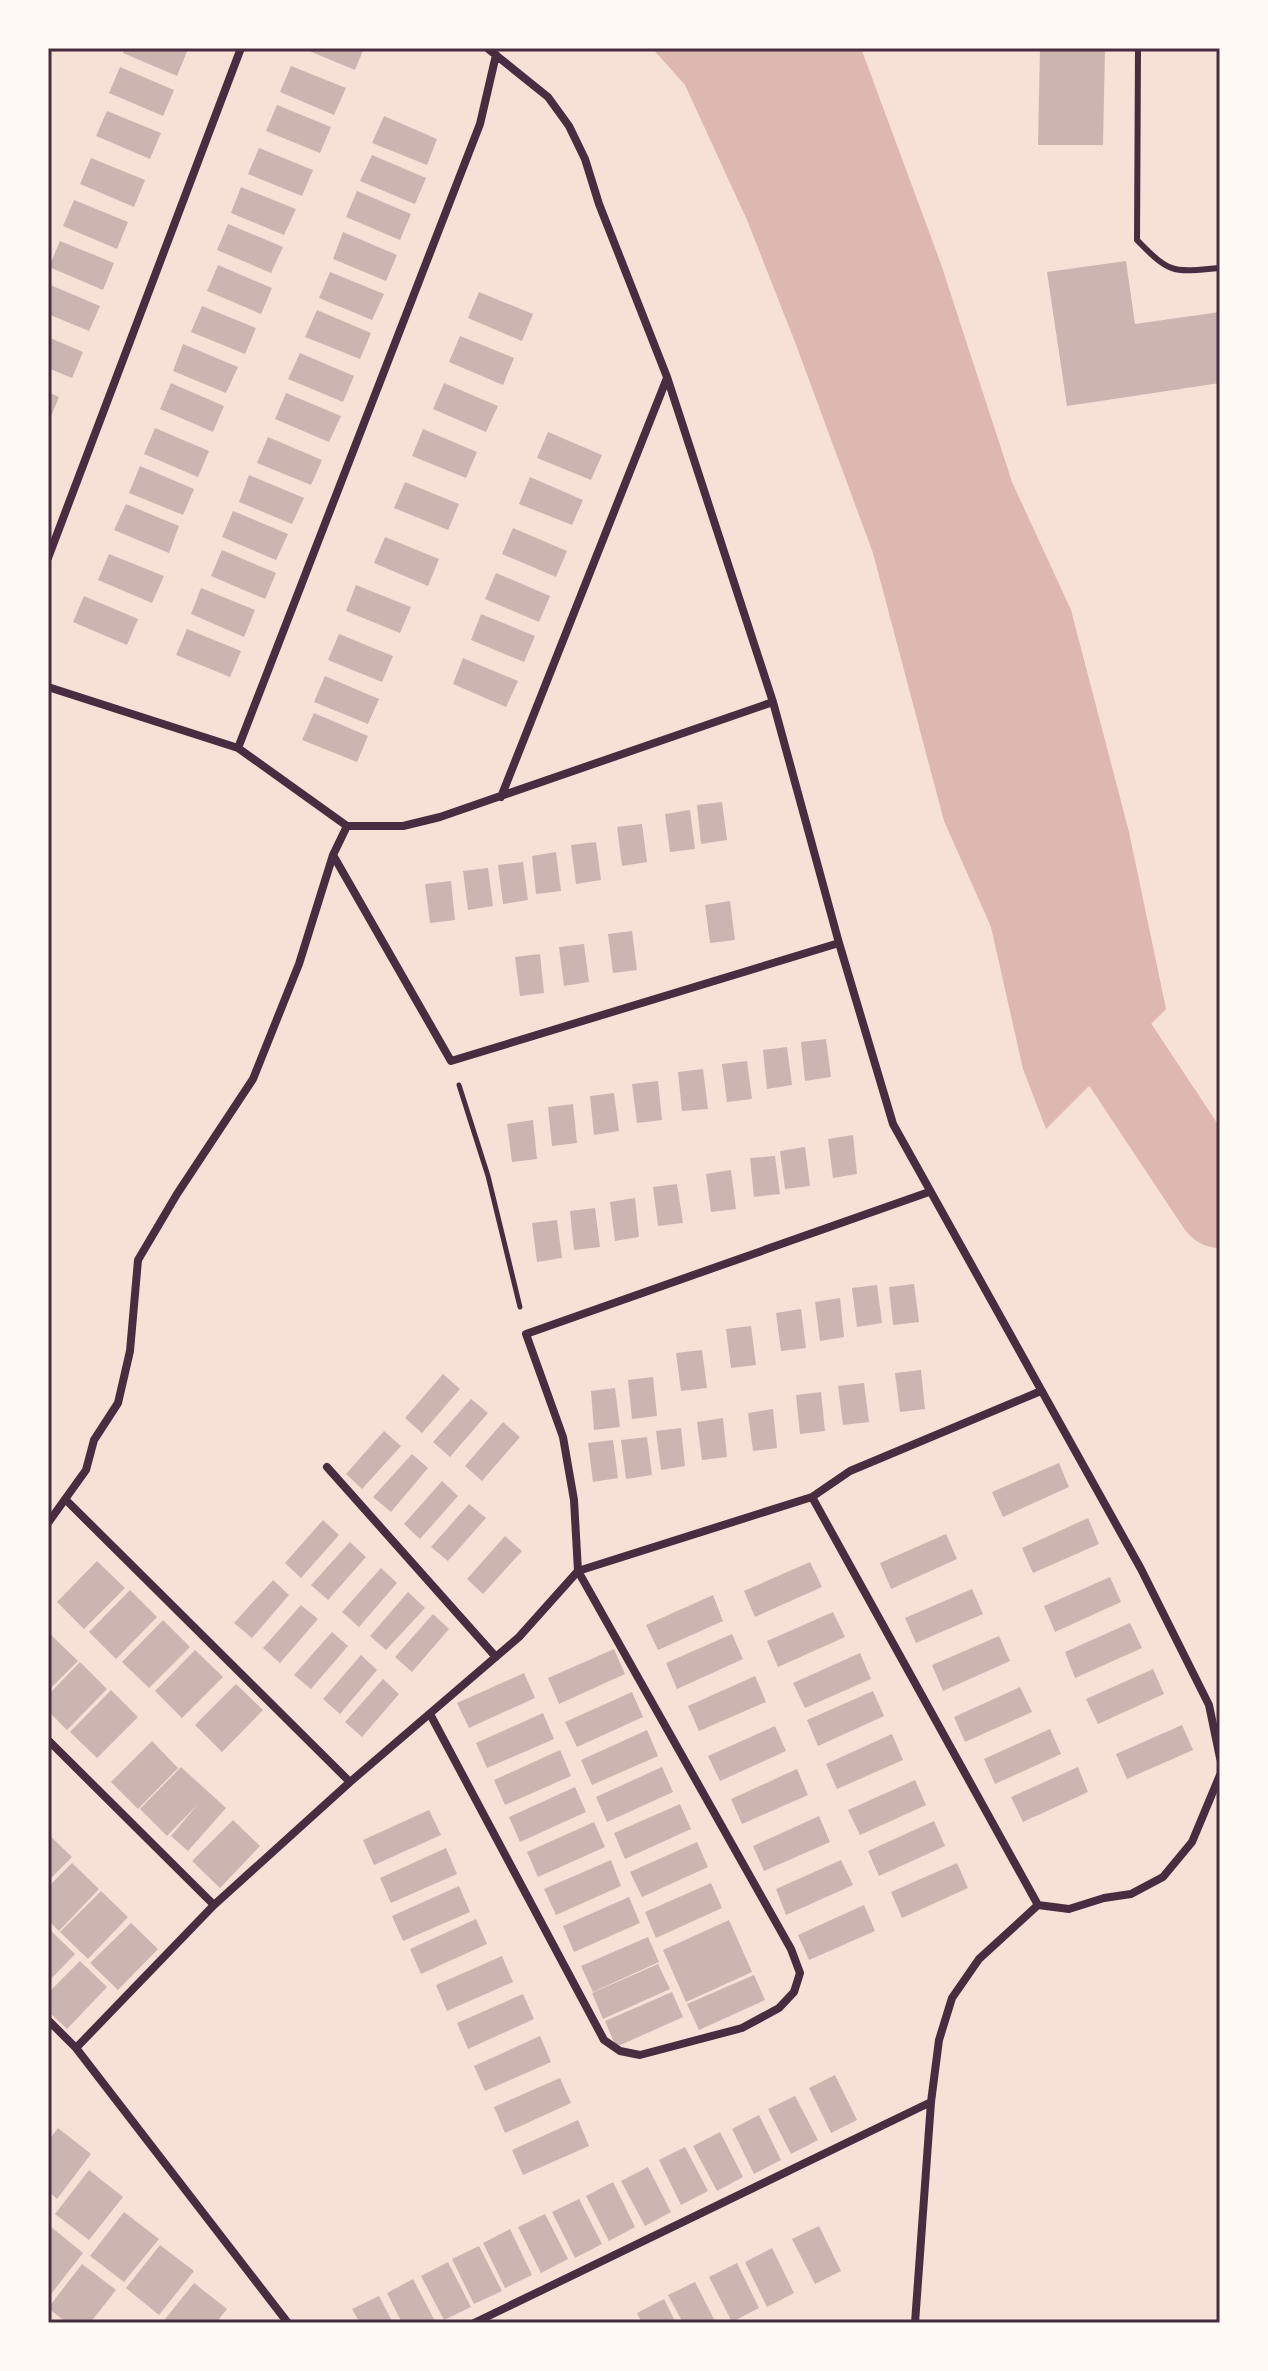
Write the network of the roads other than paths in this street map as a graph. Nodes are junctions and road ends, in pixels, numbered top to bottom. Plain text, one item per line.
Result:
1 (241, 48) edge
2 (487, 48) edge
3 (1138, 48) edge
4 (496, 55) junction
5 (1220, 268) edge
6 (667, 377) junction
7 (48, 558) edge
8 (48, 687) edge
9 (773, 702) junction
10 (238, 748) junction
11 (501, 797) junction
12 (347, 826) junction
13 (333, 855) junction
14 (839, 943) junction
15 (929, 1192) junction
16 (1041, 1391) junction
17 (327, 1467) dead end
18 (812, 1497) junction
19 (66, 1500) junction
20 (48, 1523) edge
21 (578, 1571) junction
22 (496, 1657) junction
23 (430, 1714) junction
24 (48, 1740) edge
25 (1220, 1758) edge
26 (1220, 1775) edge
27 (350, 1782) junction
28 (214, 1905) junction
29 (1038, 1905) junction
30 (48, 2020) edge
31 (76, 2048) junction
32 (931, 2102) junction
33 (288, 2323) edge
34 (474, 2323) edge
35 (915, 2323) edge

1 - 7 street
2 - 4 street
3 - 5 lane
4 - 6 street
4 - 10 street
6 - 9 street
6 - 11 street
8 - 10 street
9 - 11 street
9 - 14 street
10 - 12 street
11 - 12 street
12 - 13 street
13 - 14 street
13 - 19 street
14 - 15 street
15 - 16 street
15 - 21 street
16 - 18 street
16 - 25 street
17 - 22 street
18 - 21 street
18 - 29 street
19 - 20 street
19 - 27 street
21 - 22 street
21 - 23 street
22 - 23 street
23 - 27 street
24 - 28 street
26 - 29 street
27 - 28 street
28 - 31 street
29 - 32 street
30 - 31 street
31 - 33 street
32 - 34 street
32 - 35 street

